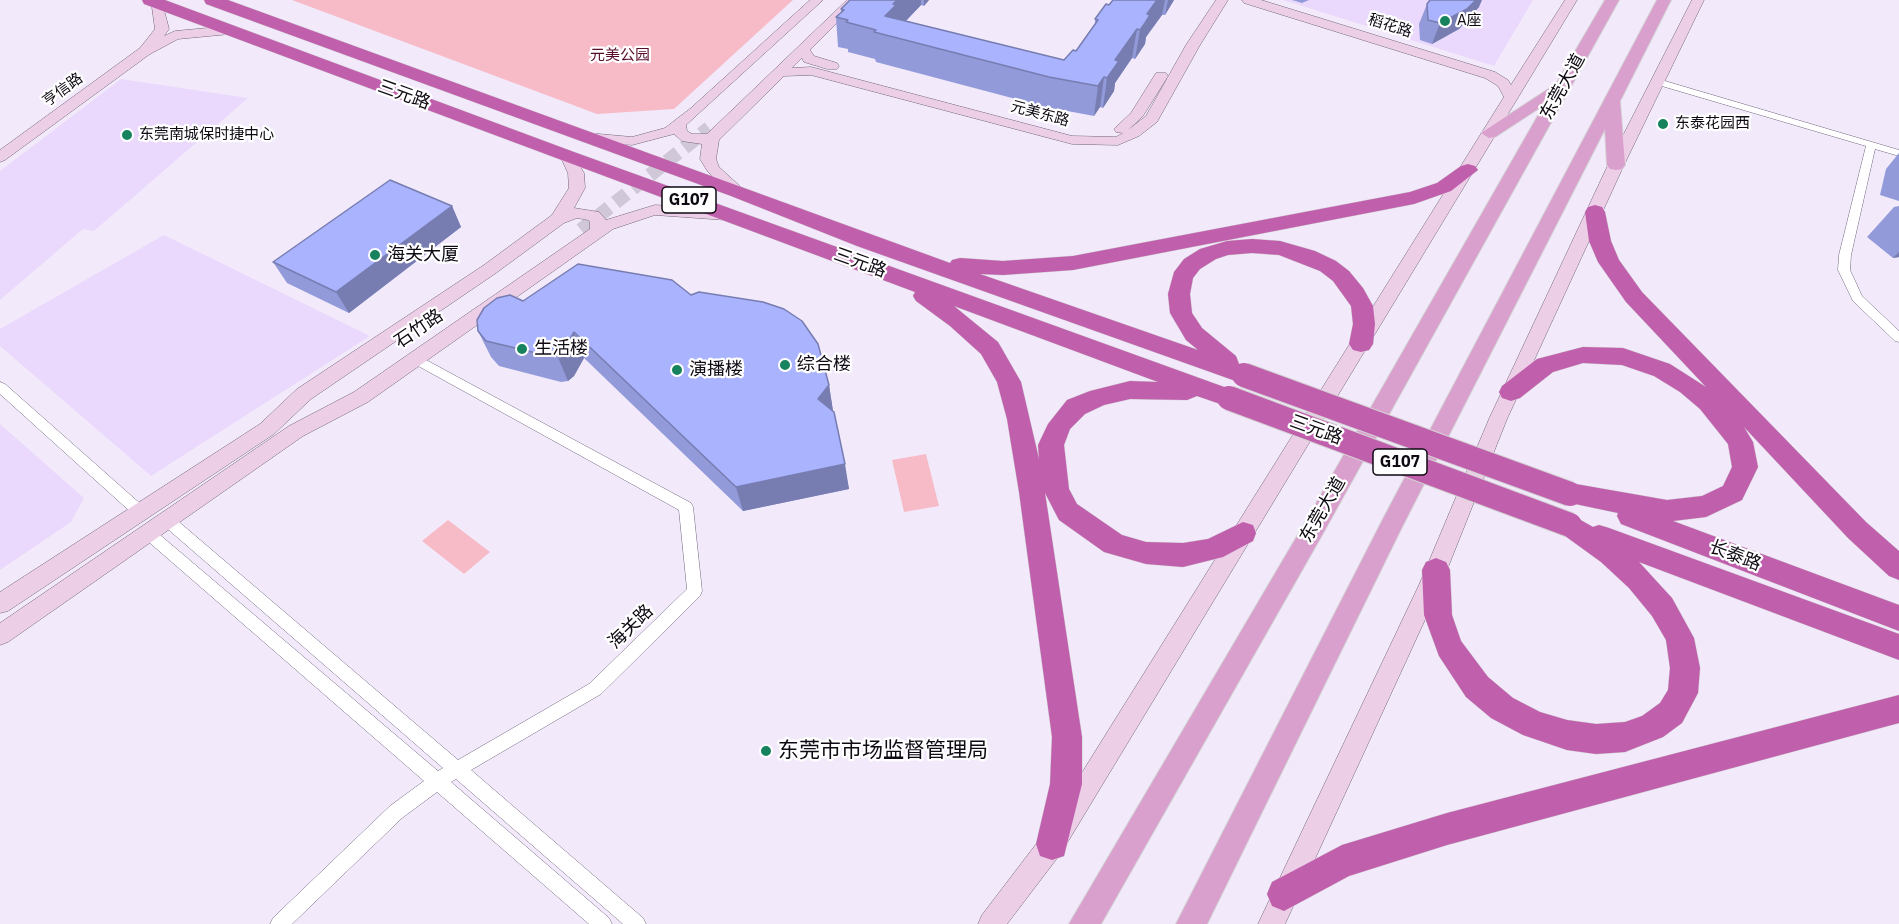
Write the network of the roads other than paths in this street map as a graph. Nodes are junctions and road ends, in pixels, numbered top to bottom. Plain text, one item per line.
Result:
1 (212, 0) edge
2 (817, 0) edge
3 (829, 0) edge
4 (842, 0) edge
5 (854, 0) edge
6 (1209, 0) edge
7 (1222, 0) edge
8 (1248, 0) edge
9 (1264, 0) edge
10 (1571, 0) edge
11 (1612, 0) edge
12 (1664, 0) edge
13 (1698, 0) edge
14 (153, 1) edge
15 (230, 30) junction
16 (803, 50) junction
17 (145, 51) junction
18 (1531, 67) junction
19 (781, 72) junction
20 (1658, 82) junction
21 (1564, 85) junction
22 (1512, 98) junction
23 (1612, 99) junction
24 (687, 124) junction
25 (710, 133) junction
26 (1490, 133) junction
27 (588, 137) junction
28 (1871, 144) junction
29 (1899, 153) edge
30 (567, 156) junction
31 (0, 157) edge
32 (1616, 165) junction
33 (1468, 170) junction
34 (738, 192) junction
35 (1595, 212) junction
36 (730, 215) junction
37 (576, 226) junction
38 (918, 259) junction
39 (897, 276) junction
40 (1899, 338) edge
41 (1361, 344) junction
42 (415, 359) junction
43 (1244, 375) junction
44 (0, 387) edge
45 (1511, 392) junction
46 (1229, 398) junction
47 (296, 431) junction
48 (1570, 494) junction
49 (139, 511) junction
50 (167, 520) junction
51 (1570, 525) junction
52 (148, 533) junction
53 (1243, 533) junction
54 (1899, 568) edge
55 (1436, 570) junction
56 (0, 604) edge
57 (1899, 618) edge
58 (0, 635) edge
59 (1899, 647) edge
60 (1899, 709) edge
61 (457, 769) junction
62 (437, 781) junction
63 (1052, 844) junction
64 (1284, 894) junction
65 (279, 924) edge
66 (603, 924) edge
67 (637, 924) edge
68 (991, 924) edge
69 (1084, 924) edge
70 (1191, 924) edge
71 (1271, 924) edge

1 - 27 highway, 三元路 / G107
2 - 24 street
3 - 24 street
4 - 25 street
5 - 16 street
6 - 16 street, 元美东路
7 - 19 street, 元美东路
8 - 22 street, 稻花路
9 - 18 street, 稻花路
10 - 18 street
11 - 21 main road, 东莞大道
12 - 23 main road
13 - 20 street
14 - 15 highway, 三元路 / G107
14 - 17 street
15 - 17 street
15 - 30 highway, 三元路 / G107
16 - 19 street
17 - 31 street, 亨信路
18 - 22 street
19 - 25 street
20 - 28 street
20 - 32 street
21 - 26 main road
21 - 69 main road, 东莞大道
22 - 26 street
23 - 32 main road
23 - 70 main road
24 - 25 street
24 - 27 street
25 - 34 street
26 - 33 street
27 - 34 highway, 三元路 / G107
28 - 29 street
28 - 40 street
30 - 36 highway, 三元路 / G107
30 - 37 street
32 - 35 street
33 - 38 highway
33 - 41 street
34 - 38 highway, 三元路 / G107
35 - 45 street
35 - 54 highway
36 - 37 street
36 - 39 highway, 三元路 / G107
37 - 42 street
37 - 47 street, 石竹路
37 - 49 street
38 - 43 highway, 三元路 / G107
39 - 46 highway, 三元路 / G107
39 - 63 highway
41 - 43 highway
41 - 53 street
42 - 47 street
42 - 61 street, 海关路
43 - 48 highway, 三元路 / G107, bridge
44 - 49 street
45 - 48 highway
45 - 55 street
46 - 51 highway, 三元路 / G107, bridge
46 - 53 highway
47 - 50 street
48 - 57 highway, 长泰路 / G107
49 - 56 street
50 - 52 street
50 - 61 street
51 - 55 highway
51 - 59 highway, 长泰路 / G107
52 - 58 street
52 - 62 street
53 - 63 street
55 - 64 street
60 - 64 highway
61 - 62 street, 海关路
61 - 67 street
62 - 65 street, 海关路
62 - 66 street
63 - 68 street
64 - 71 street

